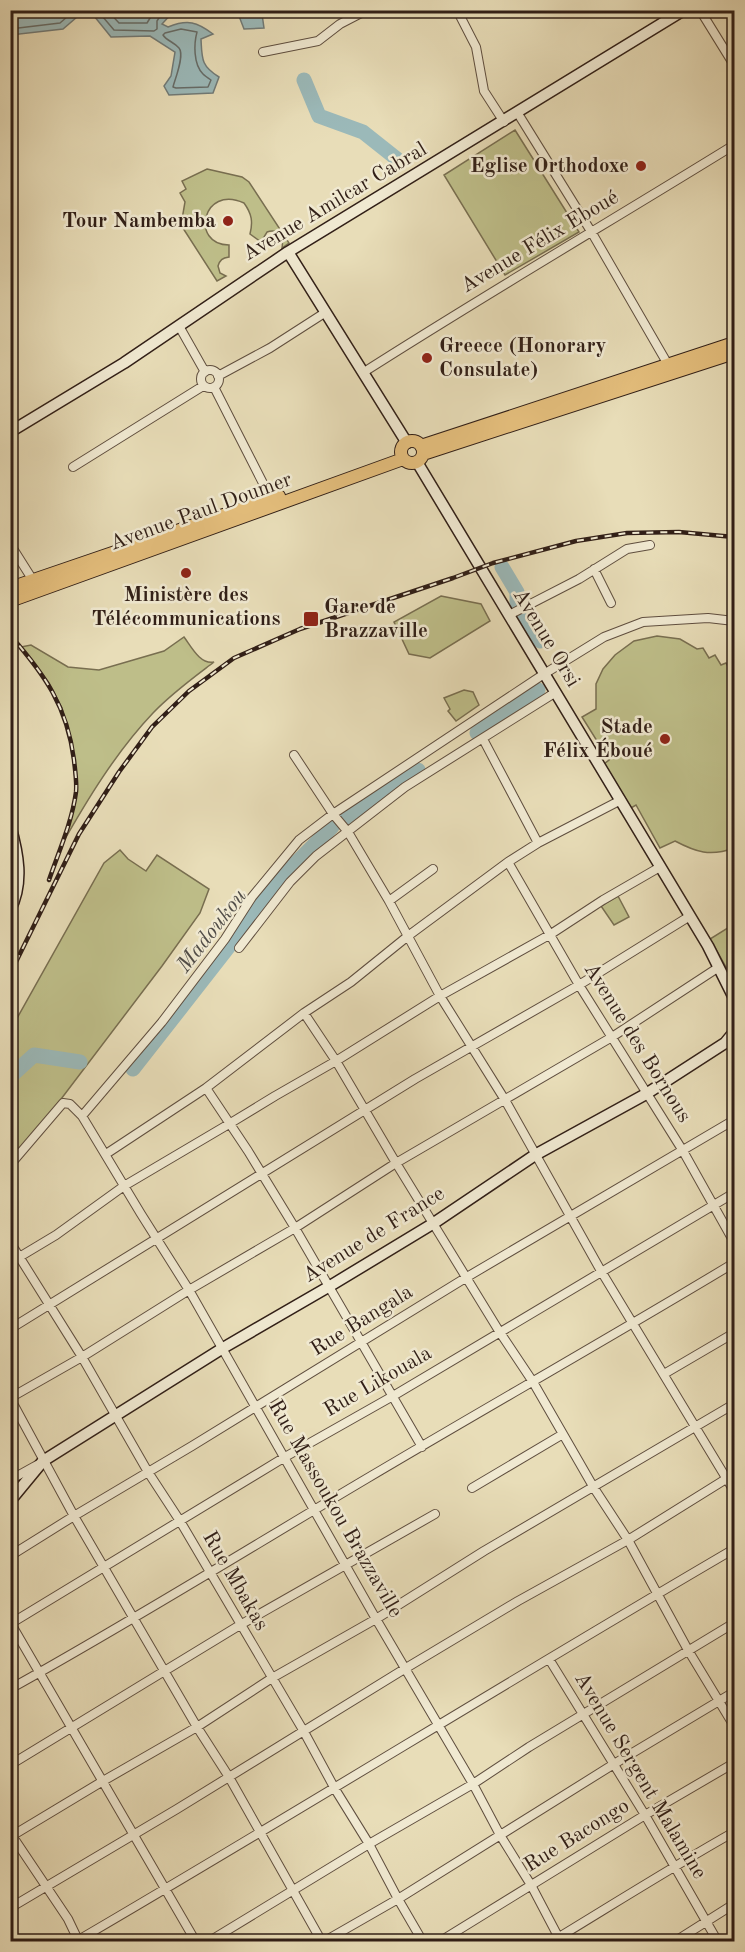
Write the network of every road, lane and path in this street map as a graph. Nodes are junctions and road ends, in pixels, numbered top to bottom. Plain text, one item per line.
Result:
1 (367, 10) edge
2 (457, 10) edge
3 (684, 10) edge
4 (700, 10) edge
5 (263, 52) dead end
6 (735, 65) edge
7 (518, 112) junction
8 (504, 122) junction
9 (735, 145) edge
10 (592, 233) junction
11 (288, 252) junction
12 (326, 312) junction
13 (179, 326) junction
14 (735, 343) edge
15 (735, 353) edge
16 (670, 368) junction
17 (205, 372) junction
18 (364, 372) junction
19 (218, 376) junction
20 (202, 386) junction
21 (214, 387) junction
22 (10, 432) edge
23 (404, 451) junction
24 (420, 454) junction
25 (73, 467) dead end
26 (271, 499) junction
27 (177, 536) junction
28 (10, 544) edge
29 (650, 546) dead end
30 (594, 569) junction
31 (36, 585) junction
32 (10, 588) edge
33 (10, 601) edge
34 (611, 603) dead end
35 (509, 615) junction
36 (735, 621) edge
37 (544, 674) junction
38 (556, 692) junction
39 (483, 739) junction
40 (294, 755) dead end
41 (621, 800) junction
42 (333, 814) junction
43 (10, 825) edge
44 (348, 832) junction
45 (538, 843) junction
46 (508, 862) junction
47 (660, 867) junction
48 (433, 869) dead end
49 (14, 892) edge
50 (389, 901) junction
51 (10, 910) edge
52 (690, 916) junction
53 (551, 934) junction
54 (408, 936) junction
55 (239, 948) dead end
56 (719, 968) junction
57 (579, 985) junction
58 (734, 994) edge
59 (440, 996) junction
60 (304, 1013) junction
61 (735, 1032) edge
62 (612, 1037) junction
63 (730, 1042) edge
64 (471, 1048) junction
65 (336, 1061) junction
66 (206, 1088) junction
67 (646, 1094) junction
68 (505, 1100) junction
69 (365, 1111) junction
70 (82, 1116) junction
71 (735, 1120) edge
72 (229, 1124) junction
73 (683, 1151) junction
74 (106, 1154) junction
75 (535, 1155) junction
76 (396, 1162) junction
77 (10, 1165) edge
78 (262, 1174) junction
79 (124, 1186) junction
80 (735, 1193) edge
81 (714, 1205) junction
82 (571, 1217) junction
83 (434, 1223) junction
84 (295, 1228) junction
85 (157, 1238) junction
86 (10, 1242) edge
87 (735, 1242) edge
88 (21, 1256) junction
89 (735, 1263) edge
90 (601, 1271) junction
91 (467, 1277) junction
92 (330, 1286) junction
93 (189, 1290) junction
94 (50, 1306) junction
95 (633, 1324) junction
96 (10, 1329) edge
97 (499, 1331) junction
98 (735, 1333) edge
99 (362, 1342) junction
100 (223, 1348) junction
101 (82, 1357) junction
102 (664, 1374) junction
103 (532, 1382) junction
104 (393, 1396) junction
105 (10, 1398) edge
106 (735, 1404) edge
107 (256, 1407) junction
108 (116, 1416) junction
109 (695, 1427) junction
110 (563, 1434) junction
111 (422, 1447) junction
112 (285, 1457) junction
113 (44, 1461) junction
114 (148, 1472) junction
115 (731, 1476) edge
116 (10, 1480) edge
117 (472, 1488) dead end
118 (594, 1488) junction
119 (735, 1491) edge
120 (10, 1501) edge
121 (314, 1511) junction
122 (435, 1514) dead end
123 (74, 1516) junction
124 (180, 1521) junction
125 (628, 1540) junction
126 (735, 1549) edge
127 (10, 1556) edge
128 (346, 1564) junction
129 (104, 1567) junction
130 (210, 1574) junction
131 (658, 1594) junction
132 (134, 1617) junction
133 (376, 1619) junction
134 (11, 1623) edge
135 (735, 1623) edge
136 (240, 1625) junction
137 (688, 1650) junction
138 (549, 1659) junction
139 (406, 1668) junction
140 (40, 1672) junction
141 (164, 1672) junction
142 (272, 1678) junction
143 (10, 1689) edge
144 (735, 1692) edge
145 (720, 1702) junction
146 (584, 1714) junction
147 (438, 1725) junction
148 (735, 1726) edge
149 (72, 1727) junction
150 (196, 1727) junction
151 (303, 1730) junction
152 (735, 1763) edge
153 (614, 1764) junction
154 (10, 1766) edge
155 (229, 1778) junction
156 (103, 1781) junction
157 (473, 1784) junction
158 (334, 1789) junction
159 (645, 1815) junction
160 (259, 1832) junction
161 (735, 1832) edge
162 (134, 1834) junction
163 (11, 1835) edge
164 (500, 1835) junction
165 (369, 1844) junction
166 (674, 1866) junction
167 (47, 1885) junction
168 (531, 1886) junction
169 (165, 1887) junction
170 (294, 1890) junction
171 (398, 1899) junction
172 (735, 1904) edge
173 (10, 1908) edge
174 (706, 1922) junction
175 (557, 1940) edge
176 (77, 1941) edge
177 (196, 1941) edge
178 (208, 1941) edge
179 (322, 1941) edge
180 (423, 1941) edge
181 (439, 1941) edge
182 (674, 1941) edge
183 (718, 1941) edge

1 - 5 street
2 - 8 street
3 - 7 main road, Avenue Amilcar Cabral
4 - 6 street
7 - 8 main road, Avenue Amilcar Cabral
7 - 10 street
8 - 11 main road, Avenue Amilcar Cabral
9 - 10 street, Avenue Félix Eboué
10 - 16 street
10 - 18 street, Avenue Félix Eboué
11 - 12 main road
11 - 13 main road, Avenue Amilcar Cabral
12 - 18 main road
12 - 19 street
13 - 17 street
13 - 22 main road, Avenue Amilcar Cabral
14 - 16 main road
15 - 16 main road
16 - 24 main road
17 - 19 street
17 - 20 street
18 - 23 main road
19 - 21 street
20 - 21 street
20 - 25 street
21 - 26 street
23 - 24 main road
23 - 24 main road
23 - 26 main road, Avenue Paul Doumer
23 - 27 main road, Avenue Paul Doumer
24 - 35 main road, Avenue Orsi
26 - 27 main road, Avenue Paul Doumer
27 - 31 main road, Avenue Paul Doumer
28 - 31 street
29 - 30 street
30 - 34 street
30 - 35 street
31 - 32 main road, Avenue Paul Doumer
31 - 33 main road, Avenue Paul Doumer
35 - 37 main road, Avenue Orsi
36 - 37 street
37 - 38 main road, Avenue Orsi
37 - 42 street
38 - 39 street
38 - 41 main road, Avenue Orsi
39 - 44 street
39 - 45 street
40 - 42 street
41 - 45 street
41 - 47 main road, Avenue Orsi
42 - 44 street
42 - 70 street
43 - 49 main road
44 - 50 street
44 - 55 street
45 - 46 street
46 - 53 street, Avenue des Bornous
46 - 54 street
47 - 52 main road, Avenue Orsi
47 - 53 street
48 - 50 street
49 - 51 main road
50 - 54 street
52 - 56 main road, Avenue Orsi
52 - 57 street
53 - 57 street, Avenue des Bornous
53 - 59 street
54 - 59 street
54 - 60 street
56 - 58 main road, Avenue Orsi
56 - 62 street
57 - 62 street, Avenue des Bornous
57 - 64 street
59 - 64 street
59 - 65 street
60 - 65 street
60 - 66 street
61 - 63 main road, Avenue de France
62 - 67 street, Avenue des Bornous
62 - 68 street
63 - 67 main road, Avenue de France
64 - 68 street
64 - 69 street
65 - 69 street
65 - 72 street
66 - 72 street
66 - 74 street
67 - 73 street, Avenue des Bornous
67 - 75 main road, Avenue de France
68 - 75 street
68 - 76 street
69 - 76 street
69 - 78 street
70 - 74 street, Rue Massoukou Brazzaville
70 - 77 street, Rue Massoukou Brazzaville
71 - 73 street, Rue Bangala
72 - 78 street
72 - 79 street
73 - 81 street, Avenue des Bornous
73 - 82 street, Rue Bangala
74 - 79 street, Rue Massoukou Brazzaville
75 - 82 street
75 - 83 main road, Avenue de France
76 - 83 street
76 - 84 street
78 - 84 street
78 - 85 street
79 - 85 street, Rue Massoukou Brazzaville
79 - 88 street
80 - 81 street, Rue Likouala
81 - 87 street, Avenue des Bornous
81 - 90 street, Rue Likouala
82 - 90 street
82 - 91 street, Rue Bangala
83 - 91 street
83 - 92 main road, Avenue de France
84 - 92 street
84 - 93 street
85 - 93 street, Rue Massoukou Brazzaville
85 - 94 street
86 - 88 street, Rue Mbakas
88 - 94 street, Rue Mbakas
89 - 95 street
90 - 95 street
90 - 97 street, Rue Likouala
91 - 97 street
91 - 99 street, Rue Bangala
92 - 99 street
92 - 100 main road, Avenue de France
93 - 100 street, Rue Massoukou Brazzaville
93 - 101 street
94 - 96 street
94 - 101 street, Rue Mbakas
95 - 102 street
95 - 103 street
97 - 103 street
97 - 104 street, Rue Likouala
98 - 102 street
99 - 104 street
99 - 107 street, Rue Bangala
100 - 107 street, Rue Massoukou Brazzaville
100 - 108 main road, Avenue de France
101 - 105 street
101 - 108 street, Rue Mbakas
102 - 109 street
103 - 110 street
103 - 111 street
104 - 111 street
104 - 112 street, Rue Likouala
105 - 113 street
106 - 109 street
107 - 112 street, Rue Massoukou Brazzaville
107 - 114 street, Rue Bangala
108 - 113 main road, Avenue de France
108 - 114 street, Rue Mbakas
109 - 115 street
109 - 118 street
110 - 117 street
110 - 118 street
111 - 121 street
112 - 121 street, Rue Massoukou Brazzaville
112 - 124 street, Rue Likouala
113 - 116 street
113 - 120 main road, Avenue de France
113 - 123 street
114 - 123 street, Rue Bangala
114 - 124 street, Rue Mbakas
115 - 119 street
115 - 125 street
118 - 125 street
118 - 133 street
121 - 128 street, Rue Massoukou Brazzaville
121 - 130 street
122 - 128 street
123 - 127 street, Rue Bangala
123 - 129 street
124 - 129 street, Rue Likouala
124 - 130 street, Rue Mbakas
125 - 131 street
125 - 139 street
126 - 131 street
128 - 133 street, Rue Massoukou Brazzaville
128 - 136 street
129 - 132 street
129 - 134 street, Rue Likouala
130 - 132 street
130 - 136 street, Rue Mbakas
131 - 137 street
131 - 138 street
132 - 140 street
132 - 141 street
133 - 139 street, Rue Massoukou Brazzaville
133 - 142 street
134 - 140 street
135 - 137 street
136 - 141 street
136 - 142 street, Rue Mbakas
137 - 145 street
137 - 146 street
138 - 146 street, Avenue Sergent Malamine
138 - 147 street
139 - 147 street, Rue Massoukou Brazzaville
139 - 151 street
140 - 143 street
140 - 149 street
141 - 149 street
141 - 150 street
142 - 150 street
142 - 151 street, Rue Mbakas
144 - 145 street
145 - 148 street
145 - 153 street
146 - 153 street, Avenue Sergent Malamine
146 - 157 street
147 - 157 street, Rue Massoukou Brazzaville
147 - 158 street
149 - 154 street
149 - 156 street
150 - 155 street
150 - 156 street
151 - 155 street
151 - 158 street, Rue Mbakas
152 - 159 street, Rue Bacongo
153 - 159 street, Avenue Sergent Malamine
153 - 164 street
155 - 160 street
155 - 162 street
156 - 162 street
156 - 163 street
157 - 164 street, Rue Massoukou Brazzaville
157 - 165 street
158 - 160 street
158 - 165 street, Rue Mbakas
159 - 166 street, Avenue Sergent Malamine
159 - 168 street, Rue Bacongo
160 - 169 street
160 - 170 street
161 - 166 street
162 - 167 street
162 - 169 street
163 - 167 street
164 - 168 street, Rue Massoukou Brazzaville
164 - 171 street
165 - 170 street
165 - 171 street, Rue Mbakas
166 - 174 street, Avenue Sergent Malamine
166 - 175 street
167 - 173 street
167 - 176 street
168 - 175 street, Rue Massoukou Brazzaville
168 - 181 street, Rue Bacongo
169 - 176 street
169 - 177 street
170 - 178 street
170 - 179 street
171 - 179 street
171 - 180 street, Rue Mbakas
172 - 174 street
174 - 182 street
174 - 183 street, Avenue Sergent Malamine

